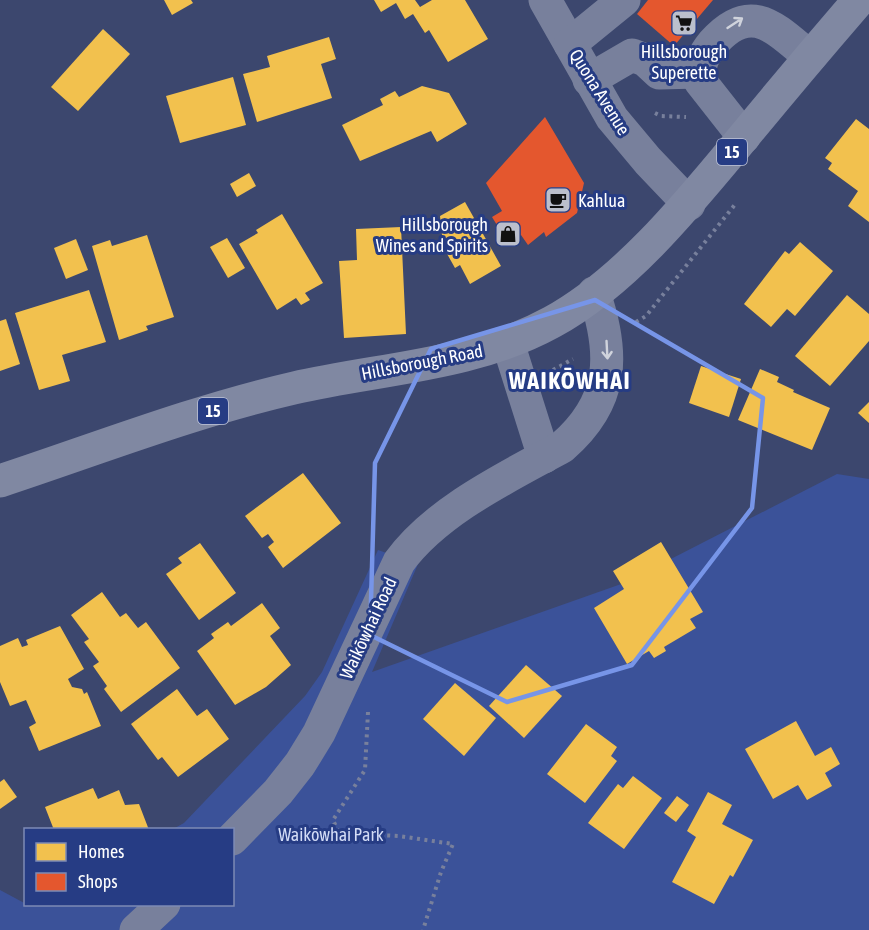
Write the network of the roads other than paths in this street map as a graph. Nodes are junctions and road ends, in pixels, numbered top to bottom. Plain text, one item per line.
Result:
1 (545, 0) edge
2 (624, 0) edge
3 (859, 0) edge
4 (570, 44) junction
5 (810, 57) junction
6 (698, 72) junction
7 (589, 80) junction
8 (744, 137) junction
9 (688, 204) junction
10 (594, 293) junction
11 (508, 343) junction
12 (544, 457) junction
13 (0, 480) edge
14 (234, 837) edge
15 (162, 906) edge
16 (136, 930) edge

1 - 4 street, Quona Avenue
2 - 4 street
3 - 5 main road, Hillsborough Road / 15
4 - 7 street, Quona Avenue
6 -> 5 street
5 - 8 main road, Hillsborough Road / 15
6 - 7 street
6 - 8 street
7 - 9 street, Quona Avenue
8 - 9 main road, Hillsborough Road / 15
9 - 10 main road, Hillsborough Road / 15
10 - 11 main road, Hillsborough Road / 15
10 -> 12 street, Waikōwhai Road
11 - 12 street
11 - 13 main road, Hillsborough Road / 15
12 - 14 street, Waikōwhai Road
15 - 16 street

